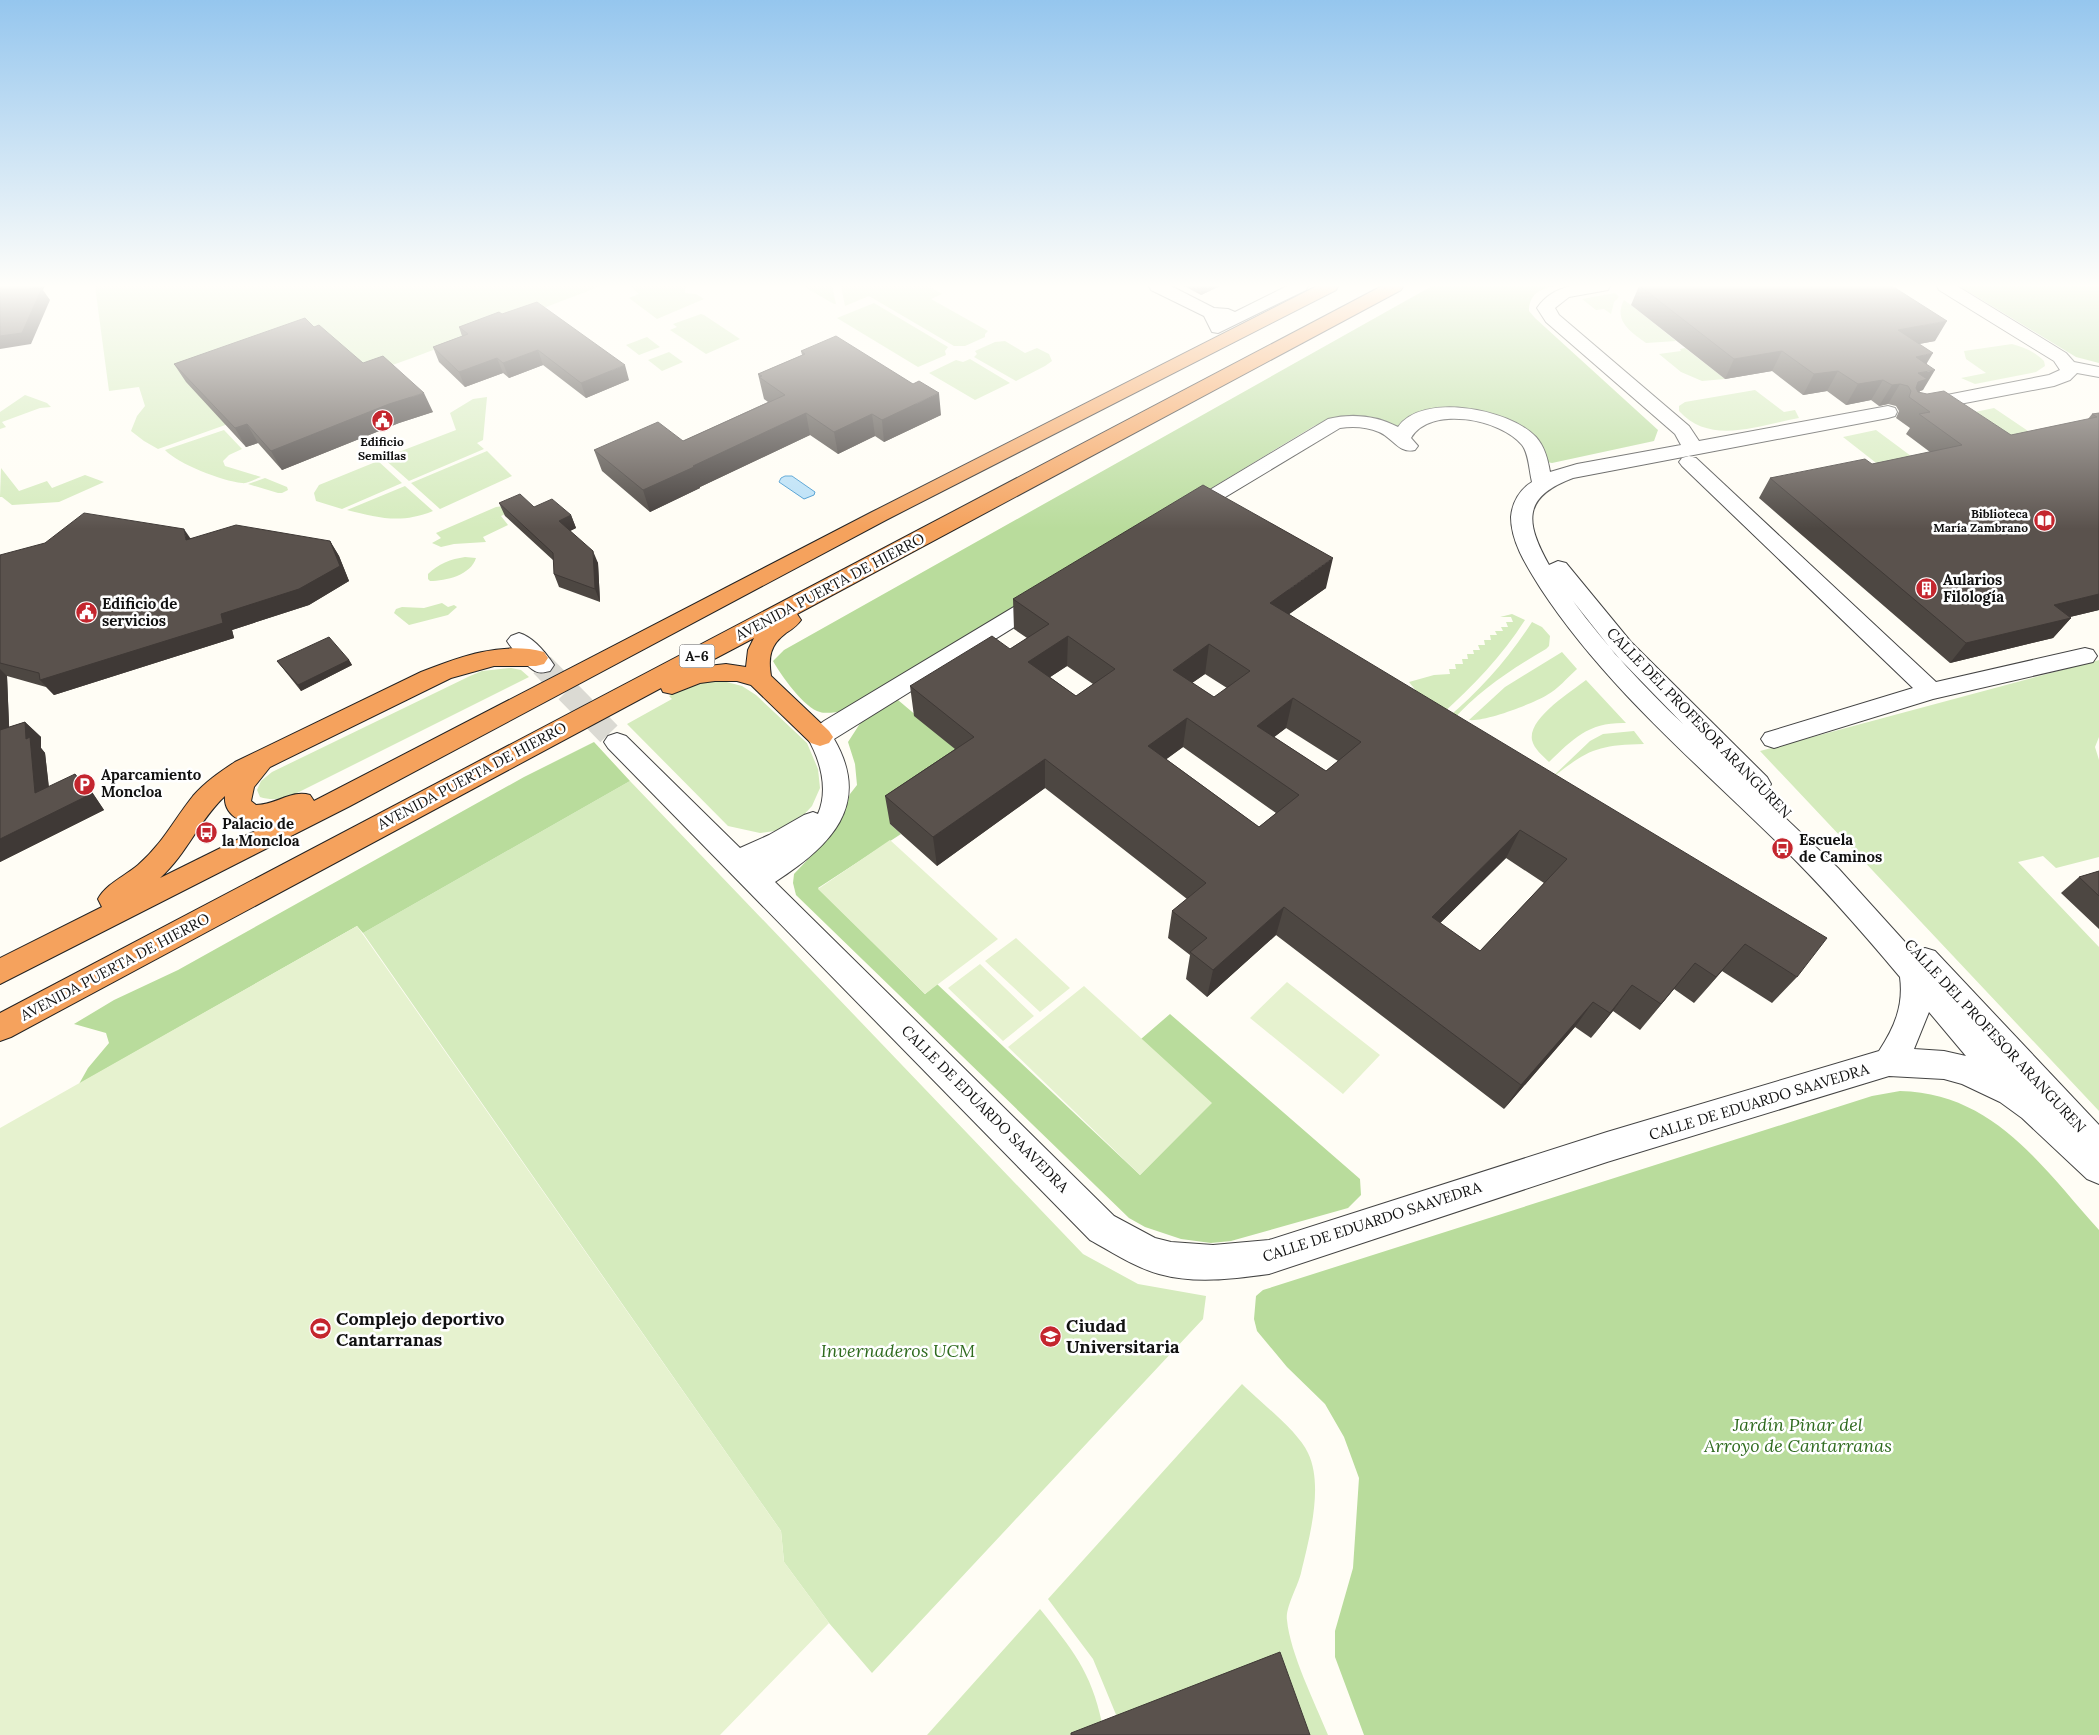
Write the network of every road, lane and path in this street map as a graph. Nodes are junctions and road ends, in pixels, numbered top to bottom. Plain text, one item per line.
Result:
1 (2068, 366) edge
2 (1159, 367) edge
3 (1170, 367) edge
4 (1244, 367) edge
5 (1609, 367) edge
6 (2073, 367) edge
7 (2099, 372) edge
8 (1154, 375) junction
9 (1914, 407) edge
10 (1888, 412) dead end
11 (1692, 455) junction
12 (1542, 483) junction
13 (1005, 495) junction
14 (1522, 510) junction
15 (1164, 526) edge
16 (1062, 588) edge
17 (533, 654) dead end
18 (2085, 656) dead end
19 (759, 679) junction
20 (1931, 691) junction
21 (820, 737) junction
22 (457, 738) junction
23 (1774, 739) dead end
24 (617, 742) tunnel mouth
25 (277, 752) junction
26 (332, 851) junction
27 (747, 870) junction
28 (1891, 924) junction
29 (38, 952) junction
30 (0, 972) edge
31 (1914, 975) junction
32 (0, 1028) edge
33 (1889, 1062) junction
34 (2036, 1110) junction
35 (2099, 1148) edge
36 (2099, 1168) edge

1 - 9 street
2 - 8 highway
3 - 8 highway, A-6
4 - 13 highway, AVENIDA PUERTA DE HIERRO / A-6
5 - 11 street
6 - 7 street
8 - 22 highway, A-6
10 - 11 street
11 - 12 street
11 - 20 street
12 - 14 street
12 - 15 street
13 - 19 highway
13 - 26 highway, AVENIDA PUERTA DE HIERRO / A-6
14 - 28 street, CALLE DEL PROFESOR ARANGUREN
14 - 31 street, CALLE DEL PROFESOR ARANGUREN
16 - 21 street
17 - 25 highway
18 - 20 street
19 - 21 highway
19 - 26 highway
20 - 23 street
21 - 27 street
22 - 25 highway
22 - 29 highway, A-6
24 - 27 street, CALLE DE EDUARDO SAAVEDRA
25 - 29 highway
26 - 32 highway, AVENIDA PUERTA DE HIERRO / A-6
27 - 33 street, CALLE DE EDUARDO SAAVEDRA
28 - 31 street, CALLE DEL PROFESOR ARANGUREN
28 - 35 street, CALLE DEL PROFESOR ARANGUREN
29 - 30 highway, A-6
31 - 33 street, CALLE DEL PROFESOR ARANGUREN
31 - 34 street, CALLE DEL PROFESOR ARANGUREN
33 - 34 street, CALLE DE EDUARDO SAAVEDRA
34 - 36 street, CALLE DEL PROFESOR ARANGUREN

